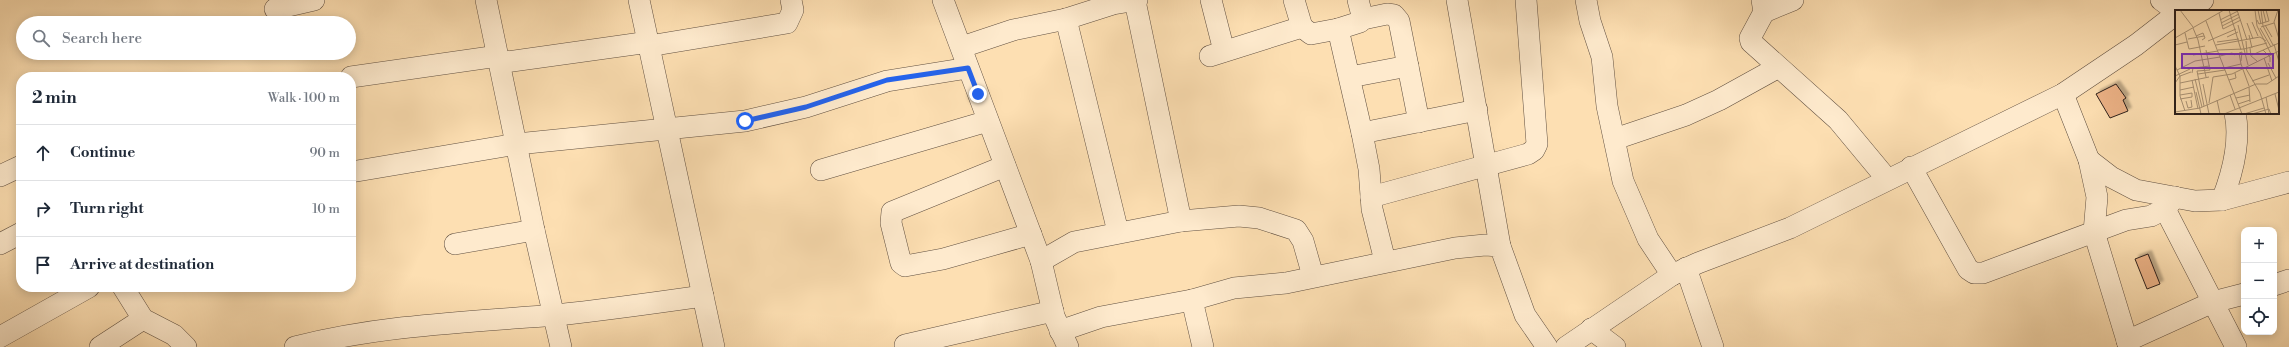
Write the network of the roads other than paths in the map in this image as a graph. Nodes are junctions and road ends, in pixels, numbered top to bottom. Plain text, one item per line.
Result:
1 (314, 0) edge
2 (486, 0) edge
3 (639, 0) edge
4 (791, 0) edge
5 (943, 0) edge
6 (1136, 0) edge
7 (1211, 0) edge
8 (1294, 0) edge
9 (1457, 0) edge
10 (1526, 0) edge
11 (1586, 0) edge
12 (1793, 0) edge
13 (2161, 0) edge
14 (2203, 0) edge
15 (1108, 3) edge
16 (1763, 6) edge
17 (275, 9) dead end
18 (1360, 10) edge
19 (2183, 10) edge
20 (2175, 12) edge
21 (2175, 14) edge
22 (1066, 19) junction
23 (1302, 27) junction
24 (1338, 29) junction
25 (649, 44) junction
26 (962, 47) junction
27 (498, 59) junction
28 (1408, 66) junction
29 (968, 68) junction
30 (1777, 68) junction
31 (356, 76) edge
32 (1350, 77) junction
33 (2063, 94) junction
34 (1477, 110) junction
35 (2235, 114) edge
36 (988, 121) junction
37 (1419, 122) junction
38 (668, 130) junction
39 (1362, 133) junction
40 (1615, 139) junction
41 (517, 144) junction
42 (2089, 160) junction
43 (1486, 164) junction
44 (1005, 166) junction
45 (1911, 167) junction
46 (16, 168) edge
47 (821, 170) dead end
48 (356, 171) edge
49 (0, 176) edge
50 (1887, 179) junction
51 (2289, 182) edge
52 (1371, 197) junction
53 (2222, 200) junction
54 (2170, 203) junction
55 (1181, 221) junction
56 (534, 230) junction
57 (1118, 232) junction
58 (2094, 232) junction
59 (1031, 234) junction
60 (16, 236) edge
61 (0, 244) edge
62 (454, 244) dead end
63 (1500, 246) junction
64 (1042, 261) junction
65 (1385, 262) junction
66 (1679, 272) junction
67 (1313, 276) junction
68 (2289, 280) edge
69 (2277, 284) edge
70 (80, 292) edge
71 (126, 292) edge
72 (2241, 295) edge
73 (702, 296) junction
74 (1192, 300) junction
75 (2213, 302) junction
76 (1053, 311) junction
77 (554, 315) junction
78 (143, 319) junction
79 (1591, 329) junction
80 (0, 337) edge
81 (1064, 339) edge
82 (2128, 344) edge
83 (904, 345) dead end
84 (100, 347) edge
85 (186, 347) edge
86 (295, 347) edge
87 (561, 347) edge
88 (714, 347) edge
89 (1203, 347) edge
90 (1547, 347) edge
91 (1566, 347) edge
92 (1615, 347) edge
93 (1713, 347) edge
94 (2236, 347) edge

1 - 17 street
2 - 27 street
3 - 25 street
4 - 25 street
5 - 26 street
6 - 15 street
6 - 55 street
7 - 23 street
8 - 23 street
9 - 34 street
10 - 43 street
11 - 40 street
12 - 16 street
13 - 20 street
14 - 19 street
15 - 22 street
16 - 30 street
18 - 24 street
18 - 28 street
21 - 33 street
22 - 26 street
22 - 57 street
23 - 24 street
24 - 32 street
25 - 27 street
25 - 38 street
26 - 29 street
27 - 31 street
27 - 41 street
28 - 32 street
28 - 37 street
29 - 36 street
29 - 38 street
30 - 40 street
30 - 50 street
32 - 39 street
33 - 42 street
33 - 45 street
34 - 37 street
34 - 43 street
35 - 53 street
36 - 44 street
36 - 47 street
37 - 39 street
38 - 41 street
38 - 73 street
39 - 52 street
40 - 66 street
41 - 48 street
41 - 56 street
42 - 54 street
42 - 58 street
43 - 52 street
43 - 63 street
44 - 59 street
44 - 59 street
45 - 50 street
45 - 58 street
46 - 49 street
50 - 66 street
51 - 53 street
52 - 65 street
53 - 54 street
54 - 58 street
54 - 75 street
55 - 57 street
55 - 67 street
56 - 62 street
56 - 77 street
57 - 64 street
58 - 82 street
59 - 64 street
60 - 61 street
63 - 65 street
63 - 90 street
64 - 76 street
65 - 67 street
66 - 79 street
66 - 93 street
67 - 74 street
68 - 69 street
70 - 80 street
71 - 78 street
72 - 75 street
73 - 77 street
73 - 88 street
74 - 81 street
74 - 89 street
75 - 82 street
75 - 94 street
76 - 81 street
76 - 83 street
77 - 86 street
77 - 87 street
78 - 84 street
78 - 85 street
79 - 91 street
79 - 92 street

